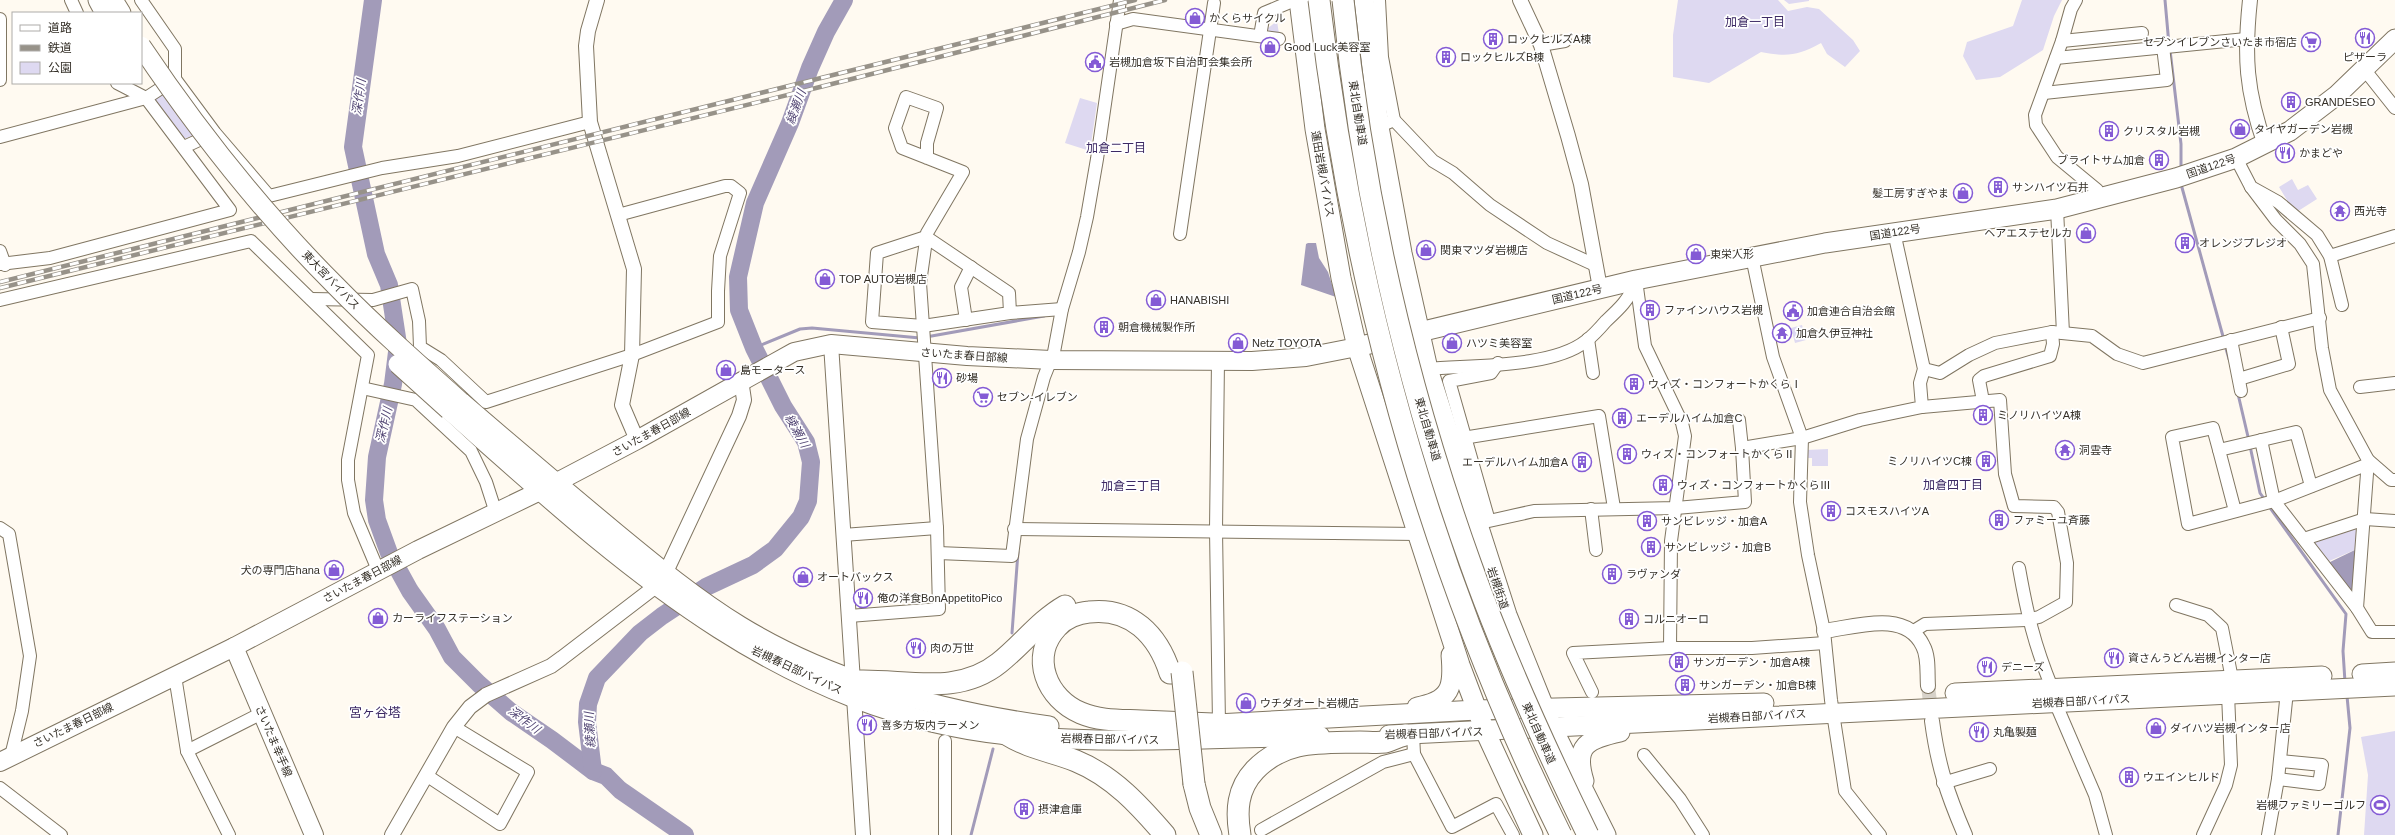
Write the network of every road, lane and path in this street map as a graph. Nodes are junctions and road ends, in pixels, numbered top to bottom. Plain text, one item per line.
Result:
1 (71, 0) edge
2 (98, 0) edge
3 (113, 0) edge
4 (141, 0) edge
5 (597, 0) edge
6 (1120, 0) edge
7 (1295, 0) edge
8 (1299, 0) edge
9 (1319, 0) edge
10 (1343, 0) edge
11 (1364, 0) edge
12 (1379, 0) edge
13 (1520, 0) edge
14 (2076, 0) edge
15 (2250, 0) edge
16 (1214, 3) dead end
17 (77, 12) edge
18 (104, 12) edge
19 (119, 12) edge
20 (0, 19) edge
21 (1116, 24) junction
22 (1210, 29) junction
23 (2142, 33) dead end
24 (1260, 36) junction
25 (1279, 39) dead end
26 (2246, 39) junction
27 (2395, 39) edge
28 (1565, 41) dead end
29 (2062, 41) junction
30 (1541, 44) junction
31 (2164, 47) junction
32 (142, 48) edge
33 (2056, 58) junction
34 (2364, 69) junction
35 (142, 70) edge
36 (175, 79) junction
37 (0, 80) edge
38 (119, 84) edge
39 (2044, 93) junction
40 (146, 98) junction
41 (2395, 108) edge
42 (590, 122) junction
43 (1386, 124) junction
44 (215, 133) junction
45 (0, 137) edge
46 (2265, 145) junction
47 (184, 147) junction
48 (928, 158) junction
49 (2236, 158) junction
50 (2251, 187) junction
51 (2102, 199) junction
52 (2057, 209) junction
53 (618, 215) junction
54 (1894, 232) junction
55 (1180, 234) dead end
56 (2395, 236) edge
57 (926, 237) junction
58 (0, 251) edge
59 (2330, 256) junction
60 (1752, 257) junction
61 (2, 264) edge
62 (1595, 265) junction
63 (971, 268) junction
64 (1636, 280) junction
65 (1600, 288) junction
66 (311, 299) junction
67 (0, 300) edge
68 (2342, 305) dead end
69 (1062, 309) junction
70 (1010, 313) junction
71 (2320, 318) junction
72 (966, 320) junction
73 (2281, 327) junction
74 (1420, 330) junction
75 (2058, 333) junction
76 (924, 338) junction
77 (1588, 339) junction
78 (2227, 341) junction
79 (831, 344) junction
80 (1357, 347) junction
81 (632, 355) junction
82 (1051, 360) junction
83 (1218, 360) junction
84 (1498, 363) junction
85 (1428, 369) junction
86 (1924, 369) junction
87 (1593, 373) dead end
88 (746, 377) junction
89 (2395, 383) edge
90 (362, 388) junction
91 (2360, 388) dead end
92 (1983, 401) junction
93 (455, 406) junction
94 (1922, 407) junction
95 (1739, 420) dead end
96 (1463, 438) junction
97 (1802, 438) junction
98 (637, 440) junction
99 (2253, 442) junction
100 (1742, 448) junction
101 (2219, 450) junction
102 (2367, 463) junction
103 (2395, 480) edge
104 (2311, 486) junction
105 (547, 487) junction
106 (2268, 502) junction
107 (1614, 508) junction
108 (1676, 508) junction
109 (1591, 509) junction
110 (2235, 511) junction
111 (496, 513) junction
112 (2365, 518) junction
113 (2395, 521) edge
114 (0, 528) edge
115 (937, 528) junction
116 (1014, 529) junction
117 (1216, 530) junction
118 (1418, 534) junction
119 (843, 535) junction
120 (2304, 539) junction
121 (1596, 550) dead end
122 (938, 553) junction
123 (2019, 568) dead end
124 (381, 569) junction
125 (666, 584) junction
126 (2176, 606) dead end
127 (2357, 608) junction
128 (850, 616) junction
129 (2028, 620) junction
130 (1449, 629) junction
131 (1912, 632) junction
132 (2395, 632) edge
133 (1825, 637) junction
134 (234, 647) junction
135 (1670, 648) junction
136 (2395, 672) edge
137 (1176, 673) junction
138 (1530, 673) junction
139 (175, 676) junction
140 (855, 685) junction
141 (1928, 686) tunnel mouth
142 (2395, 686) edge
143 (2230, 687) junction
144 (2287, 691) junction
145 (1592, 692) dead end
146 (2053, 695) junction
147 (1497, 698) junction
148 (1832, 706) junction
149 (1545, 708) junction
150 (1577, 708) junction
151 (1477, 710) junction
152 (262, 713) junction
153 (1323, 720) junction
154 (1686, 720) junction
155 (1932, 721) tunnel mouth
156 (1216, 724) junction
157 (454, 727) junction
158 (1552, 727) junction
159 (1485, 731) junction
160 (1006, 734) junction
161 (1409, 734) junction
162 (945, 741) dead end
163 (187, 751) junction
164 (1414, 754) junction
165 (1644, 755) dead end
166 (7, 759) edge
167 (2280, 761) junction
168 (1990, 769) dead end
169 (426, 775) junction
170 (2278, 779) junction
171 (1943, 783) junction
172 (1189, 785) junction
173 (0, 788) edge
174 (1261, 830) dead end
175 (61, 835) edge
176 (228, 835) edge
177 (312, 835) edge
178 (392, 835) edge
179 (863, 835) edge
180 (945, 835) edge
181 (1165, 835) edge
182 (1198, 835) edge
183 (1211, 835) edge
184 (1240, 835) edge
185 (1513, 835) edge
186 (1533, 835) edge
187 (1549, 835) edge
188 (1561, 835) edge
189 (1588, 835) edge
190 (1607, 835) edge
191 (1703, 835) edge
192 (1880, 835) edge
193 (1965, 835) edge
194 (2106, 835) edge
195 (2203, 835) edge
196 (2268, 835) edge

1 - 17 street
2 - 18 highway
3 - 19 highway
4 - 36 street
5 - 42 street
6 - 21 street
7 - 24 street
8 - 80 highway, 蓮田岩槻バイパス
9 - 147 highway, bridge
10 - 189 highway, 東北自動車道, bridge
11 - 43 highway
12 - 43 street
13 - 30 street
14 - 29 street
15 - 26 street
16 - 22 street
20 - 37 street
21 - 22 street
21 - 69 street
22 - 24 street
22 - 55 street
23 - 29 street
24 - 25 street
26 - 31 street
26 - 46 street
27 - 34 highway, 国道122号
28 - 30 street
29 - 33 street
30 - 62 street
31 - 33 street
31 - 39 street
32 - 93 highway, 東大宮バイパス, bridge
33 - 39 street
34 - 41 street
34 - 46 highway, 国道122号
35 - 93 highway, 東大宮バイパス, bridge
36 - 40 street
36 - 44 street
38 - 40 street
39 - 51 street
40 - 45 street
40 - 47 street
42 - 44 street
42 - 53 street
43 - 62 street
43 - 74 highway
44 - 47 street
46 - 49 highway, 国道122号
47 - 61 street
48 - 48 street
48 - 57 street
49 - 50 street
49 - 51 highway, 国道122号
50 - 59 street
50 - 71 street
51 - 52 highway, 国道122号
52 - 54 highway, 国道122号
52 - 75 street
53 - 81 street
53 - 81 street
54 - 60 highway, 国道122号
54 - 86 street
56 - 59 street
57 - 63 street
57 - 76 street
57 - 76 street
58 - 61 street
59 - 68 street
60 - 64 highway, 国道122号
60 - 97 street
62 - 65 street
63 - 70 street
63 - 72 street
64 - 65 highway, 国道122号
64 - 77 street
64 - 108 street
65 - 74 highway, 国道122号
66 - 67 street
66 - 81 street
66 - 90 street
69 - 70 street
69 - 82 street
70 - 72 street
71 - 73 street
71 - 102 street
72 - 76 street
73 - 78 street
73 - 78 street
74 - 80 highway, 国道122号
74 - 85 highway, 岩槻街道
75 - 78 street
75 - 86 street
75 - 92 street
76 - 79 main road, さいたま春日部線
76 - 82 main road, さいたま春日部線
76 - 115 street
77 - 84 street
77 - 87 street
79 - 88 main road, さいたま春日部線
79 - 119 street
80 - 83 main road, さいたま春日部線
80 - 118 highway
81 - 98 street
82 - 83 main road, さいたま春日部線
82 - 116 street
83 - 117 street
84 - 85 street
84 - 96 street
85 - 138 highway, 岩槻街道
86 - 94 street
88 - 98 main road, さいたま春日部線
88 - 125 street
89 - 91 street
90 - 111 street
90 - 124 street
92 - 94 street
92 - 129 street
93 - 105 highway, 東大宮バイパス
94 - 97 street
95 - 100 street
96 - 107 street
96 - 109 street
97 - 100 street
97 - 133 street
98 - 105 main road, さいたま春日部線
99 - 101 street
99 - 104 street
99 - 106 street
100 - 108 street
101 - 110 street
101 - 110 street
102 - 103 street
102 - 104 street
102 - 112 street
104 - 106 street
105 - 111 main road, さいたま春日部線
105 - 125 highway, 岩槻春日部バイパス
106 - 110 street
106 - 120 street
107 - 108 street
107 - 109 street
108 - 135 street
109 - 121 street
111 - 124 main road, さいたま春日部線
112 - 113 street
112 - 120 street
112 - 127 street
114 - 166 street
115 - 119 street
115 - 122 street
116 - 117 street
116 - 122 street
117 - 118 street
117 - 156 street
118 - 130 highway
119 - 128 street
120 - 127 street
122 - 128 street
123 - 129 street
124 - 134 main road, さいたま春日部線
125 - 140 highway, 岩槻春日部バイパス
125 - 157 street
126 - 143 street
127 - 132 street
128 - 140 street
129 - 131 street
129 - 146 street
130 - 151 highway
130 - 153 highway
131 - 133 street
131 - 141 street
133 - 135 street
133 - 148 street
134 - 139 main road, さいたま春日部線
134 - 152 main road, さいたま幸手線
135 - 145 street
136 - 143 highway, 岩槻春日部バイパス
137 - 140 highway
137 - 156 highway
137 - 172 highway, bridge
138 - 149 highway, 岩槻街道
138 - 150 highway
139 - 163 street
139 - 166 main road, さいたま春日部線
140 - 156 highway, 岩槻春日部バイパス
140 - 160 highway, 岩槻春日部バイパス
140 - 179 street
142 - 144 highway, 岩槻春日部バイパス
143 - 144 highway, 岩槻春日部バイパス
143 - 146 highway, 岩槻春日部バイパス
143 - 195 street
144 - 167 street
146 - 148 highway, 岩槻春日部バイパス
146 - 194 street
147 - 187 highway, bridge
147 - 188 highway, bridge
148 - 150 highway, 岩槻春日部バイパス
148 - 154 highway, 岩槻春日部バイパス
148 - 192 street
149 - 150 highway, 岩槻春日部バイパス
149 - 151 highway, 岩槻春日部バイパス
149 - 158 highway, 岩槻街道
151 - 153 highway, 岩槻春日部バイパス
151 - 159 highway
152 - 163 street
152 - 177 main road, さいたま幸手線
153 - 156 highway, 岩槻春日部バイパス
154 - 158 highway, 岩槻春日部バイパス
154 - 190 highway
155 - 171 street
157 - 169 street
157 - 169 street
158 - 159 highway, 岩槻春日部バイパス
158 - 190 highway, 岩槻街道
159 - 161 highway, 岩槻春日部バイパス
159 - 186 highway
160 - 161 highway, 岩槻春日部バイパス
160 - 181 highway
161 - 164 street
161 - 184 highway
162 - 180 street
163 - 176 street
164 - 174 street
164 - 185 street
165 - 191 street
167 - 170 street
167 - 170 street
168 - 171 street
169 - 178 street
170 - 196 street
171 - 193 street
172 - 182 highway
172 - 183 highway
173 - 175 street

